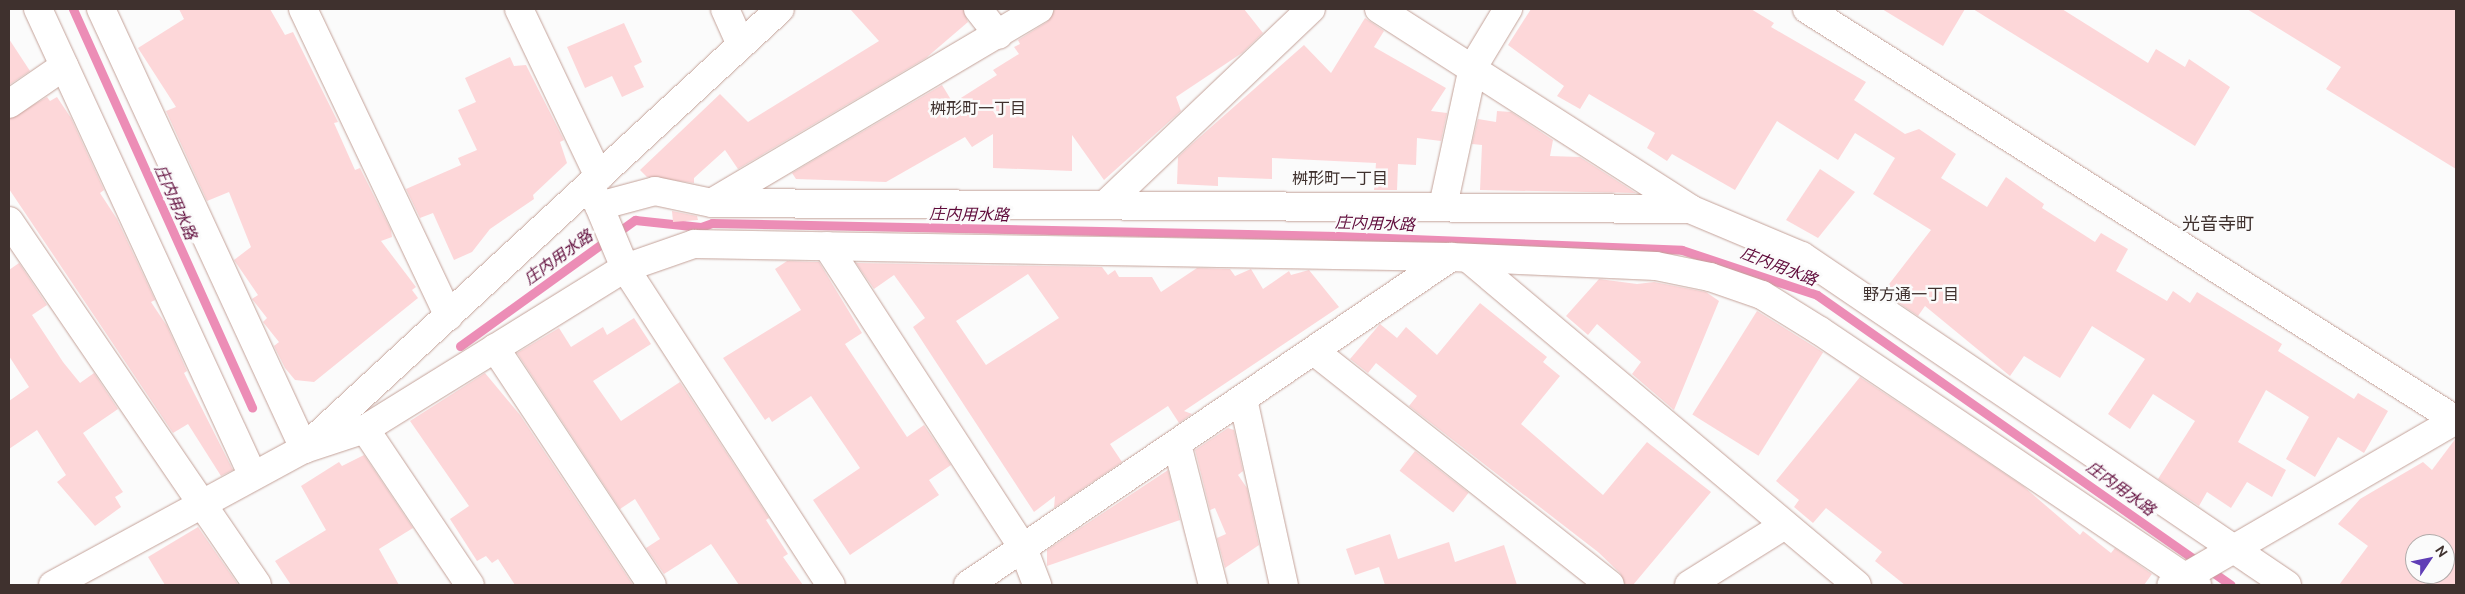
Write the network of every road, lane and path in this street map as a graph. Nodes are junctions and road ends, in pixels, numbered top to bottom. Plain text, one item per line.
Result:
1 (38, 9) edge
2 (101, 9) edge
3 (303, 9) edge
4 (519, 9) edge
5 (725, 9) edge
6 (780, 9) edge
7 (978, 9) edge
8 (1039, 9) edge
9 (1311, 9) edge
10 (1379, 9) edge
11 (1508, 9) edge
12 (1806, 9) edge
13 (998, 35) junction
14 (741, 45) junction
15 (64, 66) junction
16 (1473, 67) junction
17 (9, 104) edge
18 (598, 196) junction
19 (712, 203) junction
20 (1106, 204) junction
21 (1443, 206) junction
22 (1690, 209) junction
23 (9, 221) edge
24 (826, 246) junction
25 (621, 258) junction
26 (1460, 258) junction
27 (449, 316) junction
28 (495, 348) junction
29 (1314, 351) junction
30 (1243, 400) junction
31 (2456, 420) edge
32 (365, 429) junction
33 (1177, 444) junction
34 (304, 449) junction
35 (254, 476) junction
36 (202, 505) junction
37 (1783, 526) junction
38 (1023, 548) junction
39 (2228, 549) junction
40 (2188, 579) edge
41 (54, 585) edge
42 (257, 585) edge
43 (470, 585) edge
44 (652, 585) edge
45 (831, 585) edge
46 (968, 585) edge
47 (1037, 585) edge
48 (1213, 585) edge
49 (1284, 585) edge
50 (1610, 585) edge
51 (1690, 585) edge
52 (1857, 585) edge
53 (2287, 585) edge

1 - 15 street
2 - 34 street
3 - 27 street
4 - 18 street
5 - 14 street
6 - 14 street
7 - 13 street
8 - 13 street
9 - 20 street
10 - 16 street
11 - 16 street
12 - 31 street
13 - 19 street
14 - 18 street
15 - 17 street
15 - 35 street
16 - 21 street
16 - 22 street
18 - 19 street
18 - 25 street
18 - 27 street
19 - 20 street
20 - 21 street
21 - 22 street
22 - 39 street
23 - 36 street
24 - 25 street
24 - 26 street
24 - 38 street
25 - 28 street
25 - 45 street
26 - 29 street
26 - 37 street
26 - 40 street
27 - 34 street
28 - 32 street
28 - 44 street
29 - 30 street
29 - 50 street
30 - 33 street
30 - 49 street
31 - 39 street
32 - 34 street
32 - 43 street
33 - 38 street
33 - 48 street
34 - 35 street
35 - 36 street
36 - 41 street
36 - 42 street
37 - 51 street
37 - 52 street
38 - 46 street
38 - 47 street
39 - 40 street
39 - 53 street

